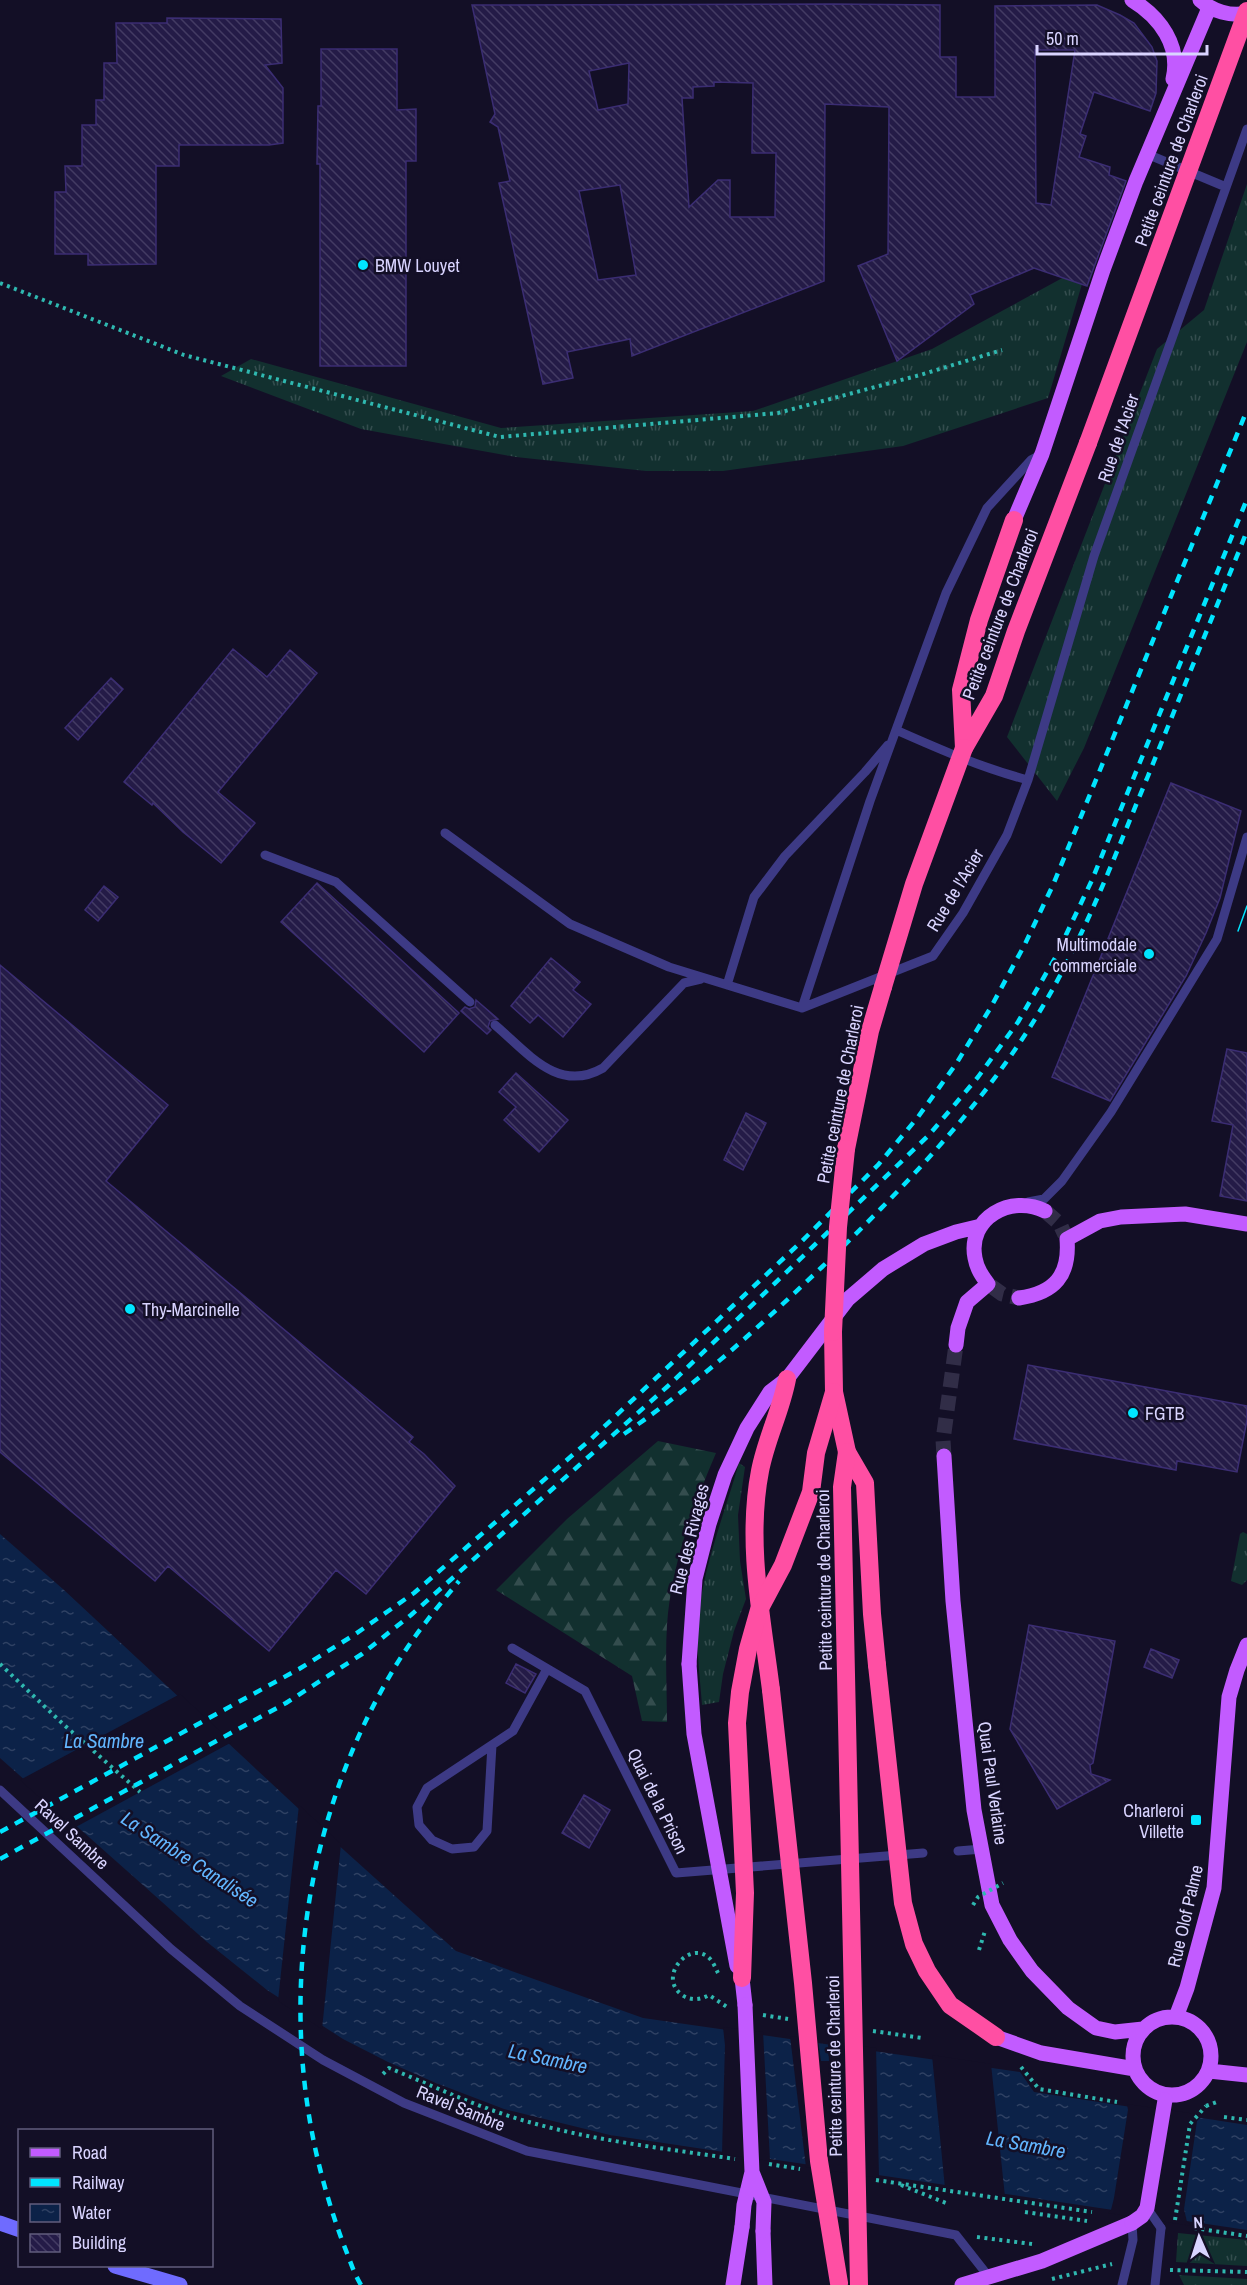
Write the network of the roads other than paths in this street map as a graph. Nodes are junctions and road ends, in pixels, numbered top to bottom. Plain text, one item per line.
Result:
1 (1132, 0) edge
2 (1205, 4) edge
3 (1247, 12) edge
4 (1166, 109) junction
5 (1247, 129) edge
6 (1148, 154) junction
7 (1226, 187) junction
8 (1042, 454) junction
9 (1014, 520) joint
10 (896, 730) junction
11 (892, 740) junction
12 (964, 748) junction
13 (1028, 780) junction
14 (445, 833) dead end
15 (1247, 837) edge
16 (265, 855) dead end
17 (704, 978) junction
18 (727, 985) junction
19 (470, 1002) dead end
20 (802, 1008) junction
21 (495, 1025) dead end
22 (1016, 1204) junction
23 (1044, 1210) tunnel mouth
24 (1247, 1224) edge
25 (981, 1226) junction
26 (1019, 1298) tunnel mouth
27 (956, 1345) tunnel mouth
28 (787, 1379) junction
29 (834, 1392) junction
30 (847, 1452) junction
31 (944, 1456) tunnel mouth
32 (1247, 1645) edge
33 (512, 1648) dead end
34 (547, 1669) junction
35 (492, 1745) junction
36 (0, 1790) edge
37 (981, 1849) junction
38 (958, 1851) dead end
39 (923, 1853) dead end
40 (742, 1978) junction
41 (1176, 2016) junction
42 (1143, 2029) junction
43 (996, 2037) joint
44 (1135, 2069) junction
45 (1209, 2071) junction
46 (1247, 2075) edge
47 (1165, 2097) junction
48 (759, 2168) junction
49 (1147, 2208) junction
50 (0, 2223) edge
51 (1132, 2223) junction
52 (18, 2229) edge
53 (122, 2267) edge
54 (989, 2277) junction
55 (180, 2285) edge
56 (733, 2285) edge
57 (765, 2285) edge
58 (839, 2285) edge
59 (859, 2285) edge
60 (962, 2285) edge
61 (1122, 2285) edge
62 (1155, 2285) edge

1 - 4 main road
2 - 3 main road
2 - 4 main road
3 - 12 highway, Petite ceinture de Charleroi, bridge
4 - 6 main road
5 - 7 lane, Rue de l'Acier
6 - 7 lane
6 - 8 main road
7 - 13 lane, Rue de l'Acier
8 - 9 main road
8 - 10 lane
9 - 12 highway
10 - 11 lane
10 - 13 lane
11 - 18 lane
11 - 20 lane
12 - 29 highway, Petite ceinture de Charleroi, bridge
13 - 20 lane, Rue de l'Acier
14 - 17 lane
15 - 22 lane
16 - 19 lane
17 - 18 lane
17 - 21 lane
18 - 20 lane
22 - 23 main road
22 - 25 main road
24 - 26 main road
25 - 27 main road
25 - 28 main road, Rue des Rivages
28 - 40 main road, Rue des Rivages, bridge
28 - 58 highway, bridge
29 - 30 highway, Petite ceinture de Charleroi
29 - 40 highway, bridge
30 - 43 highway, bridge
30 - 59 highway, Petite ceinture de Charleroi, bridge
31 - 37 main road, Quai Paul Verlaine
32 - 41 main road, Rue Olof Palme
33 - 34 lane, Quai de la Prison
34 - 35 lane
34 - 39 lane, Quai de la Prison
35 - 35 lane
36 - 54 lane, Ravel Sambre
37 - 38 lane
37 - 42 main road, Quai Paul Verlaine
40 - 48 main road, Rue des Rivages, bridge
41 - 42 main road
41 - 45 main road
42 - 44 main road
43 - 44 main road
44 - 47 main road
45 - 46 main road
45 - 47 main road
47 - 49 main road, bridge
48 - 56 main road, bridge
48 - 57 main road, bridge
49 - 51 main road, bridge
49 - 62 lane, bridge
50 - 52 main road
51 - 54 main road
51 - 61 lane
53 - 55 main road
54 - 60 main road

